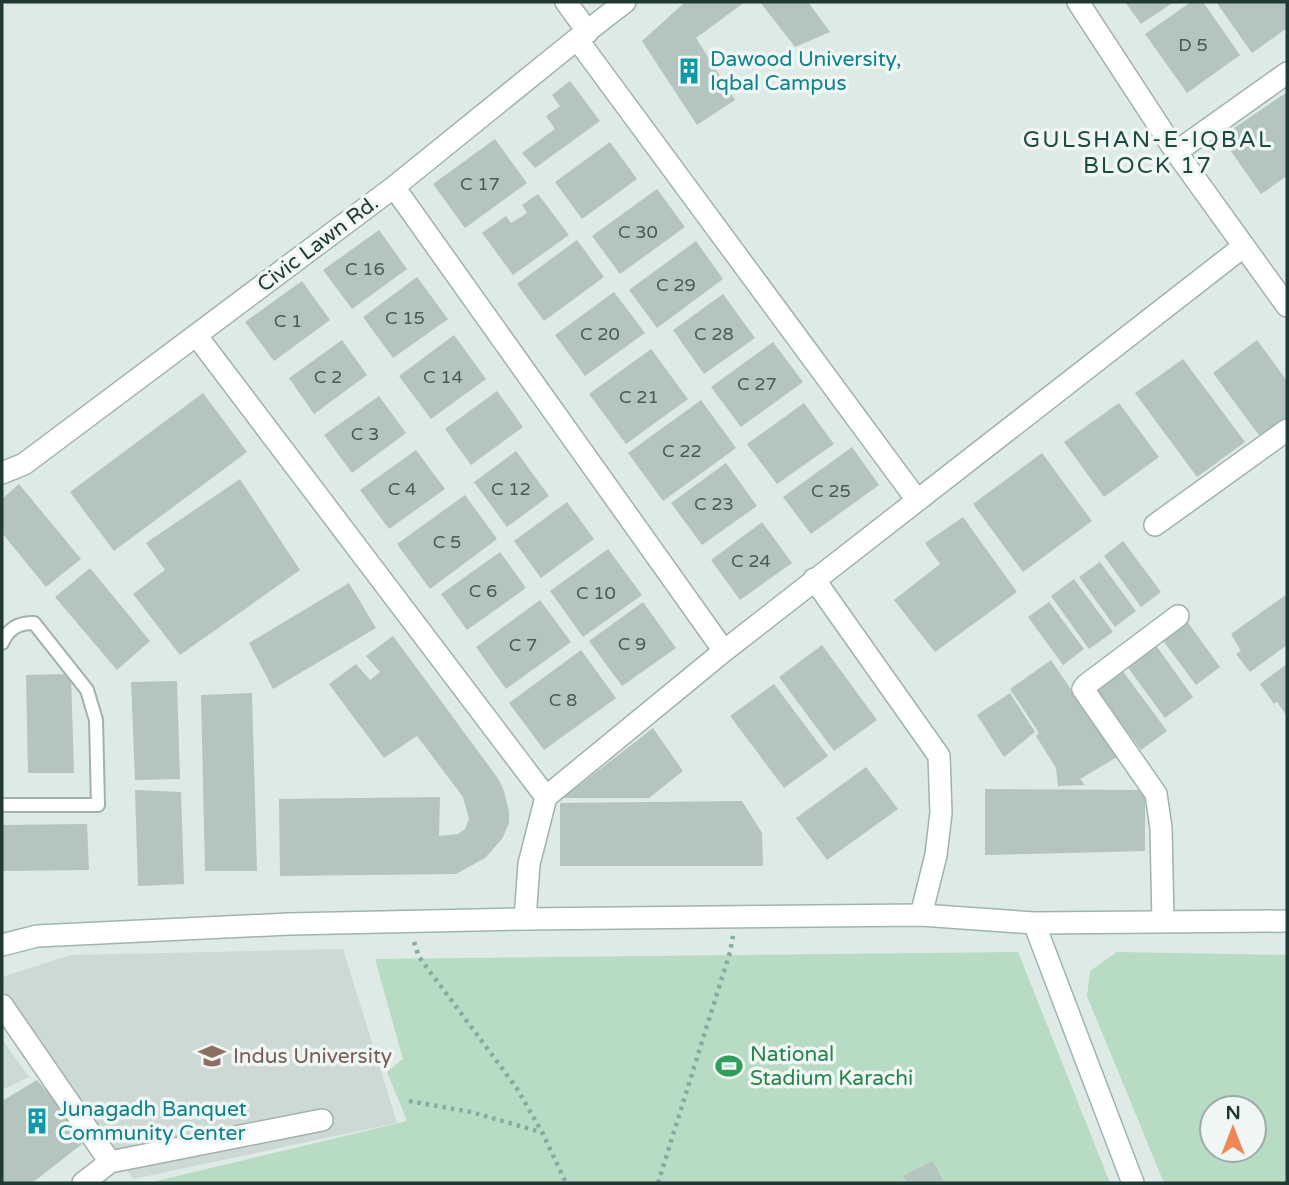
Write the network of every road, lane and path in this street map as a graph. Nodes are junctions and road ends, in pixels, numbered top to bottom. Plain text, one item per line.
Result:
1 (566, 2) edge
2 (625, 2) edge
3 (1078, 2) edge
4 (582, 35) junction
5 (1287, 73) edge
6 (1176, 152) junction
7 (394, 187) junction
8 (1244, 246) junction
9 (1287, 306) edge
10 (196, 335) junction
11 (1287, 430) edge
12 (2, 473) edge
13 (917, 500) junction
14 (1155, 525) dead end
15 (814, 579) junction
16 (1178, 616) dead end
17 (2, 643) edge
18 (724, 651) junction
19 (546, 797) junction
20 (2, 806) edge
21 (921, 915) junction
22 (737, 917) junction
23 (525, 919) junction
24 (407, 921) junction
25 (1163, 921) junction
26 (1287, 921) edge
27 (1034, 923) junction
28 (2, 945) edge
29 (2, 1005) edge
30 (409, 1101) dead end
31 (322, 1120) dead end
32 (542, 1132) junction
33 (110, 1162) junction
34 (83, 1183) edge
35 (566, 1183) edge
36 (659, 1183) edge
37 (1133, 1183) edge

1 - 4 street
2 - 4 street, Civic Lawn Rd.
3 - 6 street
4 - 7 street, Civic Lawn Rd.
4 - 13 street
5 - 6 street
6 - 8 street
7 - 10 street, Civic Lawn Rd.
7 - 18 street
8 - 9 street
8 - 13 street
10 - 12 street, Civic Lawn Rd.
10 - 19 street
11 - 14 street
13 - 15 street
15 - 18 street
15 - 21 street
16 - 25 street
17 - 20 lane
18 - 19 street
19 - 23 street
21 - 22 street
21 - 27 street
22 - 23 street
22 - 36 path
23 - 24 street
24 - 28 street
24 - 32 path
25 - 26 street
25 - 27 street
27 - 37 street
29 - 33 street
30 - 32 path
31 - 33 street
32 - 35 path
33 - 34 street

